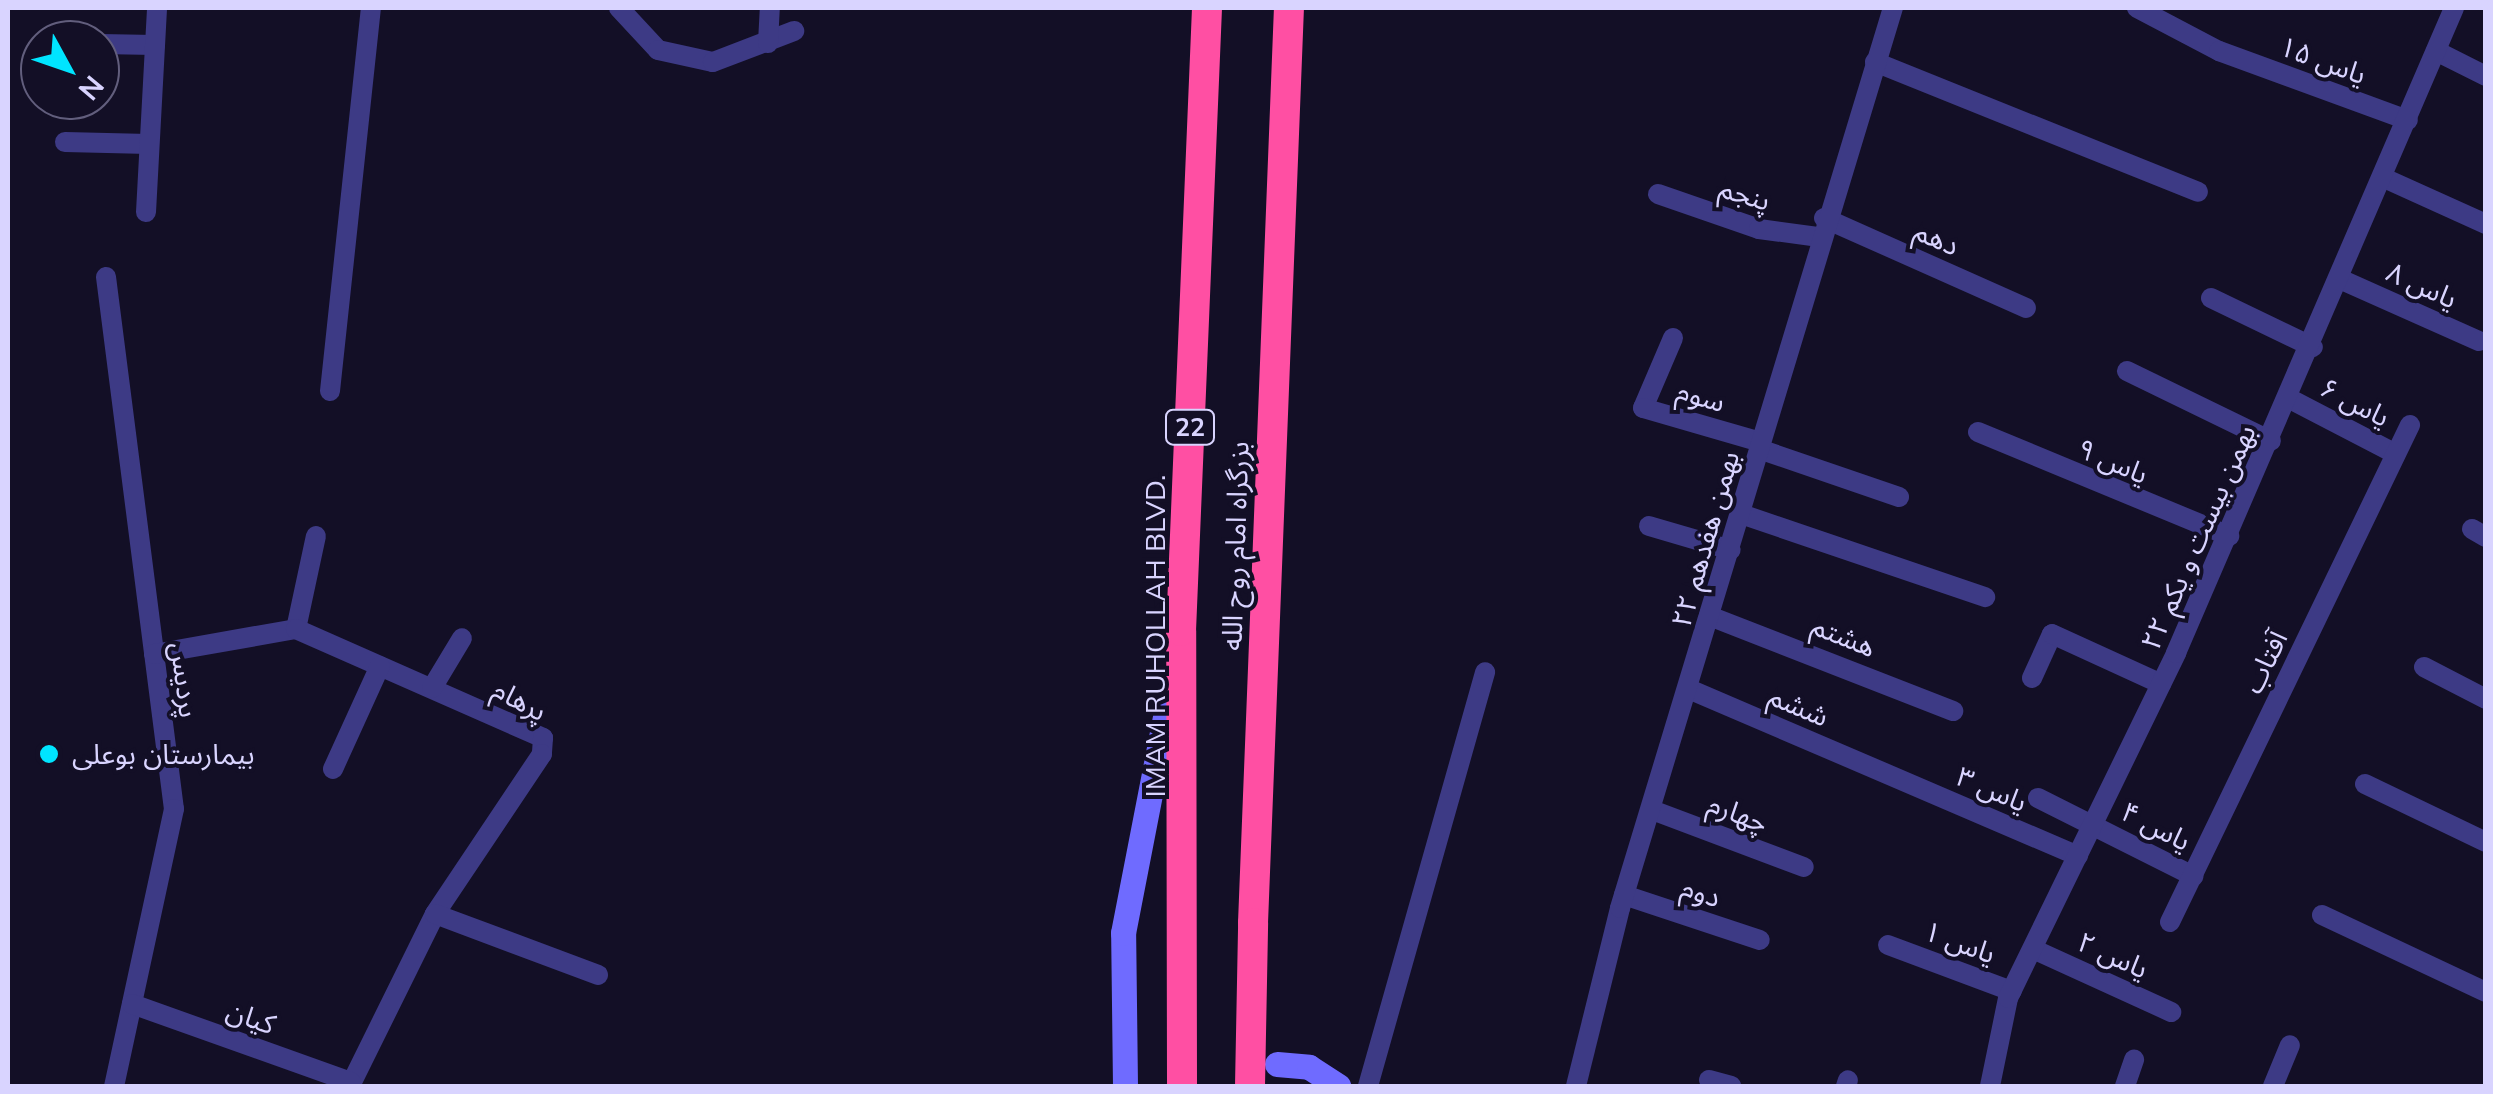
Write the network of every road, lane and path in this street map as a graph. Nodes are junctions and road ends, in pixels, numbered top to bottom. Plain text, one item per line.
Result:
1 (157, 8) edge
2 (372, 8) edge
3 (619, 8) edge
4 (770, 8) edge
5 (1207, 8) edge
6 (1290, 8) edge
7 (1893, 8) edge
8 (2137, 8) edge
9 (2454, 8) edge
10 (794, 31) dead end
11 (120, 44) edge
12 (768, 44) junction
13 (155, 45) junction
14 (2436, 50) junction
15 (1875, 62) junction
16 (2486, 76) edge
17 (2408, 120) junction
18 (66, 142) dead end
19 (150, 144) junction
20 (2384, 178) junction
21 (2198, 192) dead end
22 (1658, 194) dead end
23 (146, 212) dead end
24 (2486, 224) edge
25 (1822, 228) junction
26 (106, 277) dead end
27 (2342, 280) junction
28 (2211, 298) dead end
29 (2026, 308) dead end
30 (1673, 338) dead end
31 (2479, 340) dead end
32 (2313, 347) junction
33 (2127, 371) dead end
34 (330, 391) dead end
35 (2290, 399) junction
36 (2410, 425) dead end
37 (1978, 432) dead end
38 (2271, 441) junction
39 (1760, 445) junction
40 (2396, 454) junction
41 (1899, 497) dead end
42 (1741, 514) junction
43 (1649, 526) dead end
44 (316, 536) dead end
45 (2228, 536) junction
46 (1731, 550) junction
47 (1985, 598) dead end
48 (1712, 616) junction
49 (296, 629) junction
50 (1181, 631) junction
51 (462, 638) dead end
52 (154, 654) junction
53 (380, 666) junction
54 (2424, 667) dead end
55 (1485, 672) dead end
56 (2032, 678) dead end
57 (2161, 684) junction
58 (432, 688) junction
59 (1691, 690) junction
60 (2486, 699) edge
61 (1953, 711) dead end
62 (332, 769) dead end
63 (1884, 773) joint
64 (2365, 784) dead end
65 (2038, 798) dead end
66 (1652, 810) junction
67 (2093, 824) junction
68 (2486, 842) edge
69 (2078, 856) junction
70 (1804, 867) dead end
71 (2193, 876) junction
72 (1624, 895) junction
73 (435, 914) junction
74 (2322, 915) dead end
75 (2170, 922) dead end
76 (1760, 940) dead end
77 (1888, 945) dead end
78 (2032, 949) junction
79 (598, 975) dead end
80 (2012, 991) junction
81 (2486, 992) edge
82 (132, 1004) junction
83 (2171, 1012) dead end
84 (2290, 1045) dead end
85 (2134, 1060) dead end
86 (1276, 1064) dead end
87 (1709, 1080) dead end
88 (350, 1084) edge
89 (114, 1086) edge
90 (1125, 1086) edge
91 (1182, 1086) edge
92 (1250, 1086) edge
93 (1338, 1086) edge
94 (1368, 1086) edge
95 (1576, 1086) edge
96 (1732, 1086) edge
97 (1990, 1086) edge
98 (2125, 1086) edge
99 (2273, 1086) edge

1 - 13 street
2 - 34 street
3 - 12 street
4 - 12 street
5 - 50 highway, IMAM RUHOLLAH BLVD. / 22
6 - 92 highway, بزرگراه امام روح الله, bridge
7 - 15 street, ۲۲ بهمن هفدهم
8 - 17 street, یاس ۱۵
9 - 14 street, ۲۲ بهمن بیست و یکم
10 - 12 street
11 - 13 street
13 - 19 street
14 - 16 street
14 - 17 street, ۲۲ بهمن بیست و یکم
15 - 21 street
15 - 25 street, ۲۲ بهمن هفدهم
17 - 20 street, ۲۲ بهمن بیست و یکم
18 - 19 street
19 - 23 street
20 - 24 street
20 - 27 street, ۲۲ بهمن بیست و یکم
22 - 25 street, پنجم
25 - 29 street, دهم
25 - 39 street, ۲۲ بهمن هفدهم
26 - 52 street, پردیس
27 - 31 street, یاس ۸
27 - 32 street, ۲۲ بهمن بیست و یکم
28 - 32 street
30 - 39 street, سوم
32 - 35 street, ۲۲ بهمن بیست و یکم
33 - 38 street
35 - 38 street, ۲۲ بهمن بیست و یکم
35 - 40 street, یاس ۶
36 - 40 street, آفتاب
37 - 45 street, یاس ۹
38 - 45 street, ۲۲ بهمن بیست و یکم
39 - 41 street
39 - 42 street, ۲۲ بهمن هفدهم
40 - 71 street, آفتاب
42 - 46 street, ۲۲ بهمن هفدهم
42 - 47 street
43 - 46 street
44 - 49 street
45 - 57 street, ۲۲ بهمن بیست و یکم
46 - 48 street, ۲۲ بهمن هفدهم
48 - 59 street, ۲۲ بهمن هفدهم
48 - 61 street, هشتم
49 - 52 street
49 - 53 street, پرهام
50 - 90 main road
50 - 91 highway, IMAM RUHOLLAH BLVD. / 22
51 - 58 street
52 - 82 street, پردیس
53 - 58 street, پرهام
53 - 62 street
54 - 60 street
55 - 94 street
56 - 57 street
57 - 67 street, ۲۲ بهمن بیست و یکم
58 - 73 street, پرهام
59 - 63 street, ششم
59 - 66 street, ۲۲ بهمن هفدهم
63 - 69 street, یاس ۳
64 - 68 street
65 - 67 street, یاس ۴
66 - 70 street, چهارم
66 - 72 street, ۲۲ بهمن هفدهم
67 - 69 street, ۲۲ بهمن بیست و یکم
67 - 71 street, یاس ۴
69 - 78 street, ۲۲ بهمن بیست و یکم
71 - 75 street, آفتاب
72 - 76 street, دوم
72 - 95 street, ۲۲ بهمن هفدهم
73 - 79 street
73 - 88 street, پرهام
74 - 81 street
77 - 80 street, یاس ۱
78 - 80 street, ۲۲ بهمن بیست و یکم
78 - 83 street, یاس ۲
80 - 97 street, ۲۲ بهمن بیست و یکم
82 - 88 street, کیان
82 - 89 street, پردیس
84 - 99 street
85 - 98 street
86 - 93 main road
87 - 96 street

